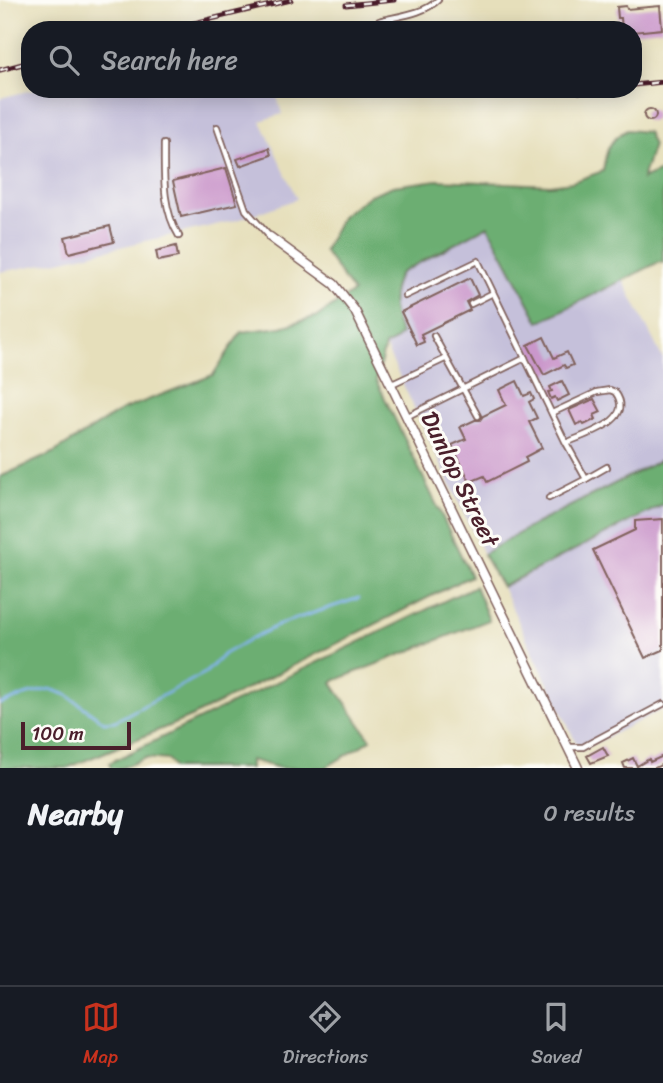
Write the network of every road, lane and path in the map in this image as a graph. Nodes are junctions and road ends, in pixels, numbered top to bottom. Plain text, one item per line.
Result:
1 (438, 0) edge
2 (379, 21) dead end
3 (217, 127) dead end
4 (164, 144) dead end
5 (180, 236) dead end
6 (270, 237) joint
7 (493, 293) junction
8 (405, 296) dead end
9 (471, 304) dead end
10 (435, 335) dead end
11 (445, 358) junction
12 (525, 358) junction
13 (392, 384) junction
14 (464, 388) junction
15 (552, 413) junction
16 (408, 416) junction
17 (478, 416) dead end
18 (566, 443) junction
19 (607, 467) dead end
20 (586, 479) junction
21 (549, 498) dead end
22 (663, 705) edge
23 (568, 747) junction
24 (578, 768) edge

1 - 2 lane
3 - 6 lane
4 - 5 lane
6 - 13 street, Dunlop Street
7 - 8 lane
7 - 9 lane
7 - 12 lane
10 - 11 lane
11 - 13 lane
11 - 14 lane
12 - 14 lane
12 - 15 lane
13 - 16 street, Dunlop Street
14 - 16 lane
14 - 17 lane
15 - 18 lane
15 - 18 lane
16 - 23 street, Dunlop Street
18 - 20 lane
19 - 20 lane
20 - 21 lane
22 - 23 lane
23 - 24 street, Dunlop Street

